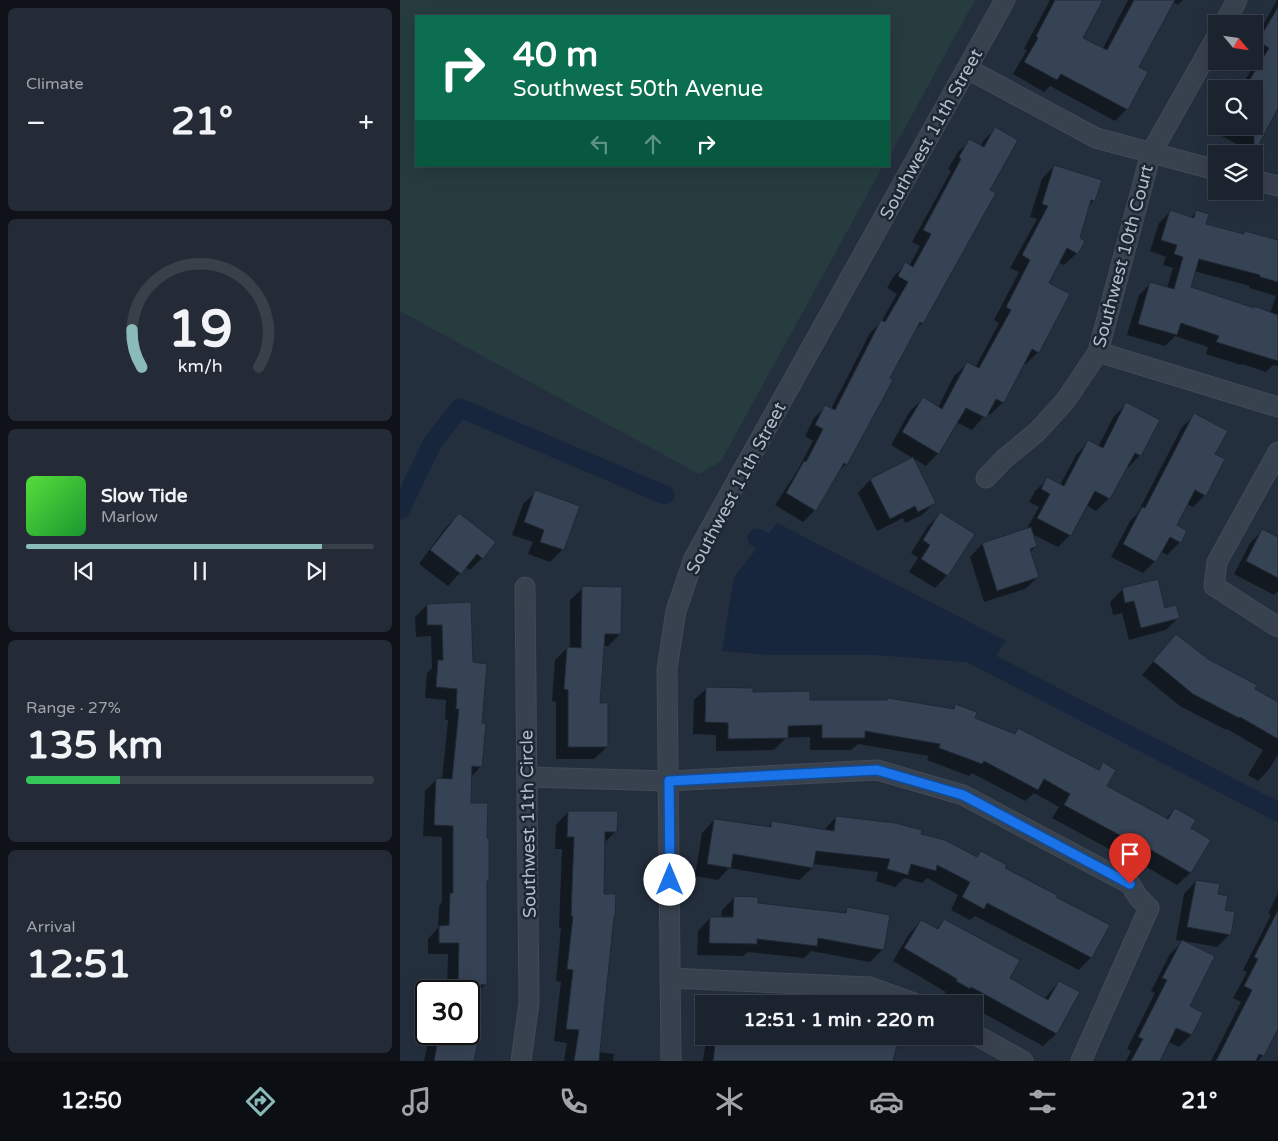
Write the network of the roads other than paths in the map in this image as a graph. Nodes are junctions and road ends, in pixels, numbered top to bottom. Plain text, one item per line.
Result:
1 (1005, 0) edge
2 (1237, 0) edge
3 (1229, 15) edge
4 (1208, 52) edge
5 (968, 68) junction
6 (1151, 154) junction
7 (1208, 168) edge
8 (1263, 182) edge
9 (1278, 186) edge
10 (1098, 352) junction
11 (1278, 407) edge
12 (1278, 452) edge
13 (986, 478) dead end
14 (525, 587) dead end
15 (1278, 627) edge
16 (527, 777) junction
17 (669, 781) junction
18 (670, 978) junction
19 (892, 995) edge
20 (983, 1039) edge
21 (521, 1061) edge
22 (671, 1061) edge
23 (1023, 1061) edge
24 (1081, 1061) edge

1 - 5 street, Southwest 11th Street
2 - 3 street
4 - 6 street, Southwest 10th Court
5 - 6 street
5 - 17 street, Southwest 11th Street
6 - 7 street
6 - 10 street, Southwest 10th Court
8 - 9 street
10 - 11 street
10 - 13 street, Southwest 10th Court
12 - 15 street
14 - 16 street, Southwest 11th Circle
16 - 17 street
16 - 21 street, Southwest 11th Circle
17 - 18 street, Southwest 11th Street
17 - 24 street
18 - 19 street
18 - 22 street, Southwest 11th Street
20 - 23 street

